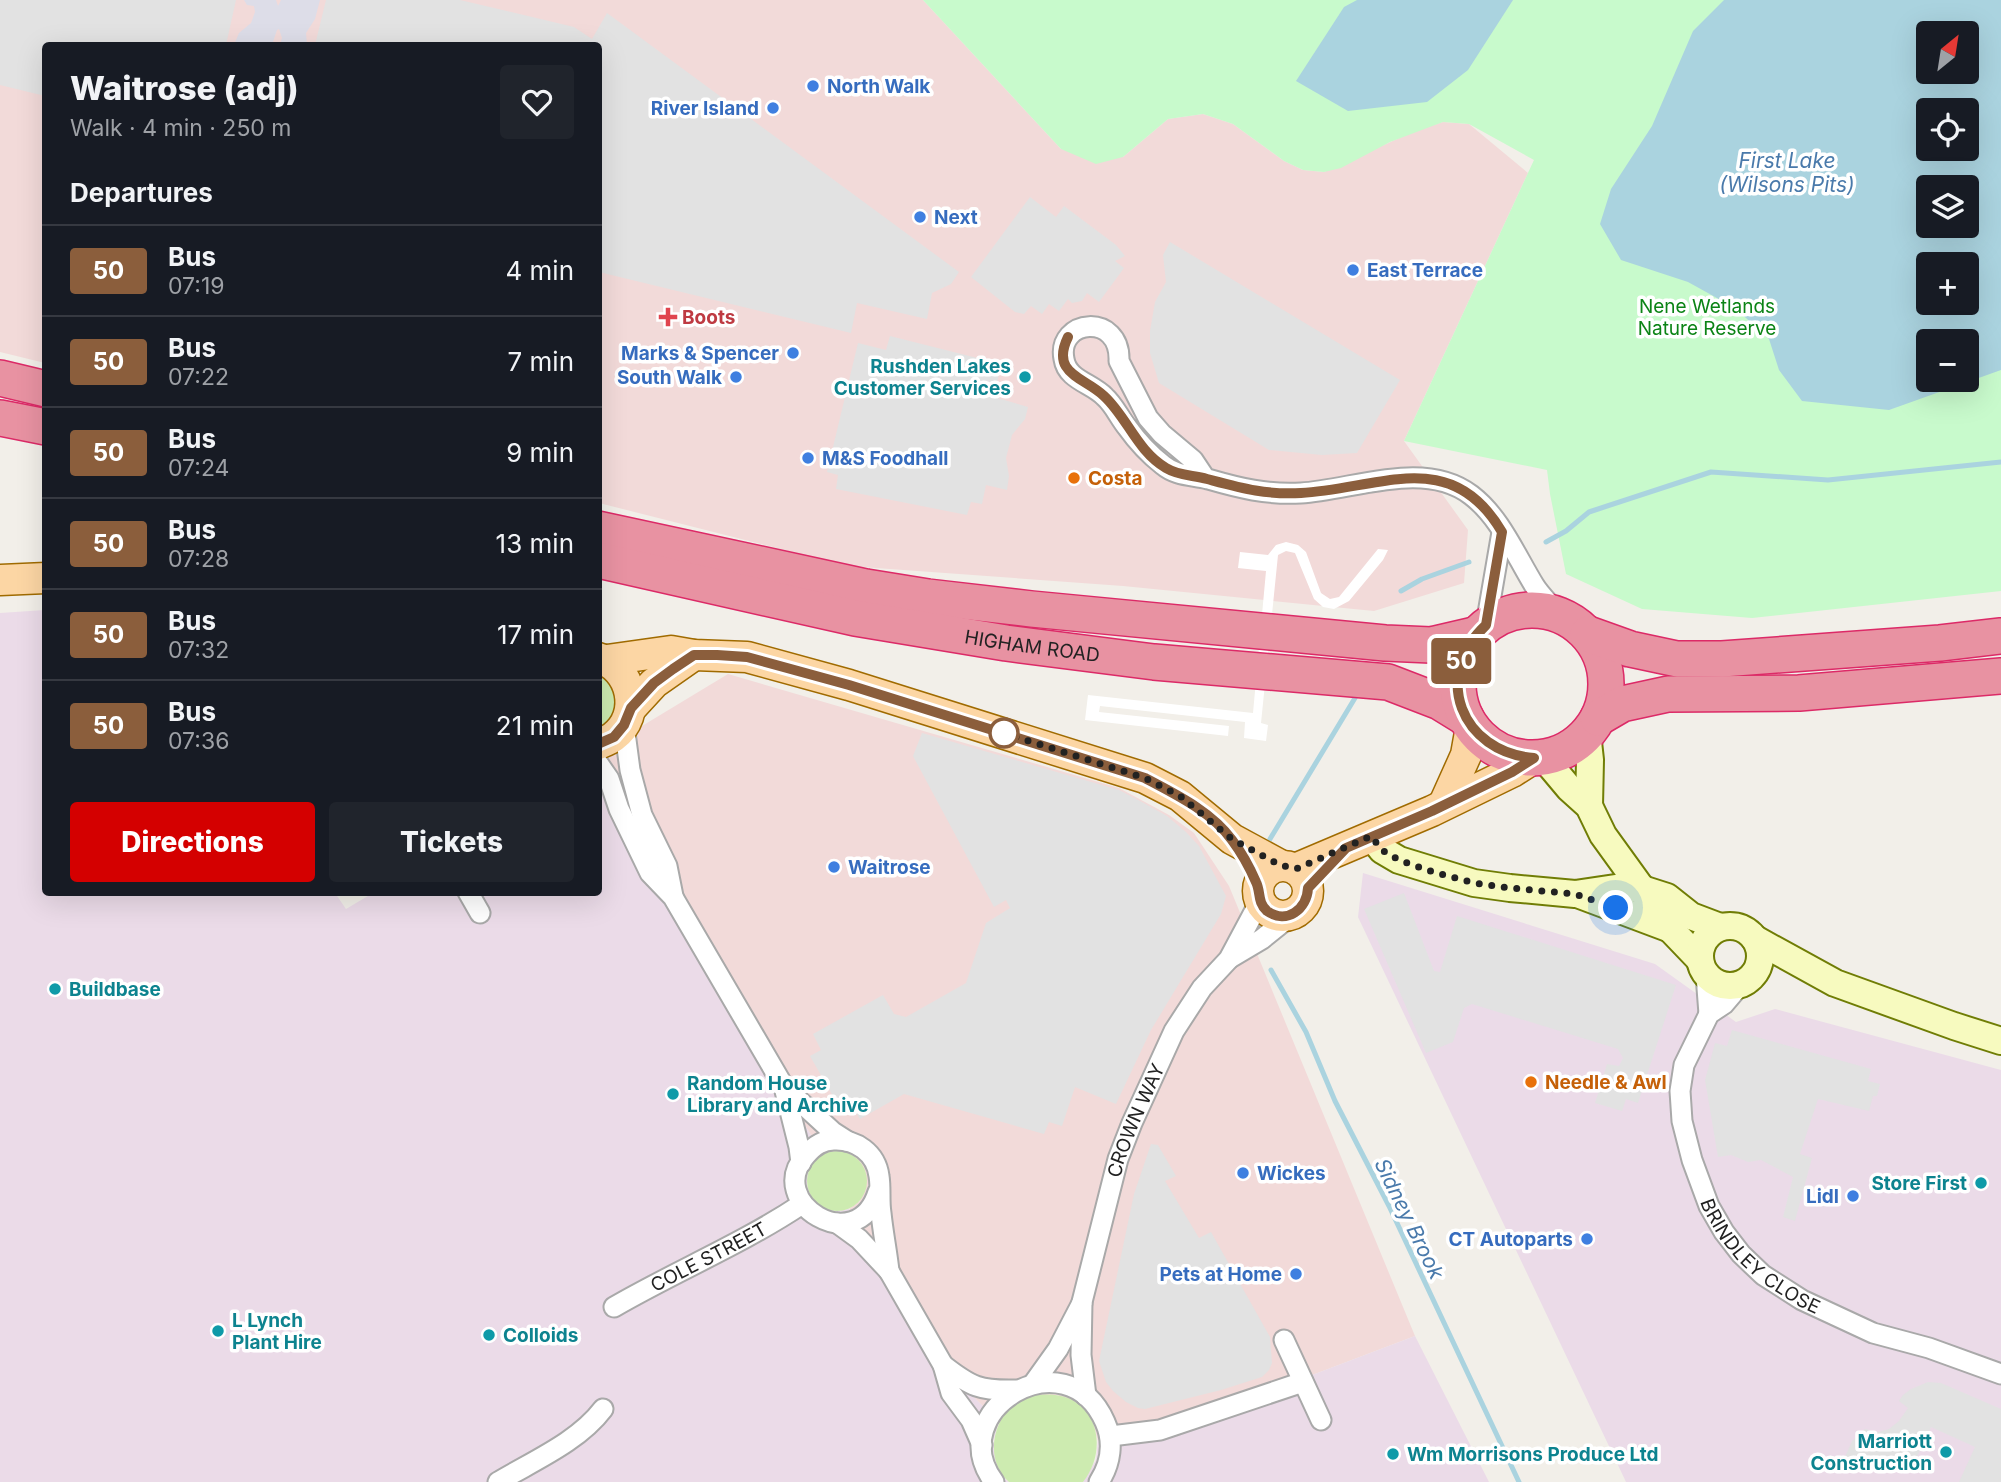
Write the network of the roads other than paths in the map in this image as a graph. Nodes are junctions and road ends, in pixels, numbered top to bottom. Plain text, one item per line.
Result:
1 (1119, 360) junction
2 (0, 378) edge
3 (1088, 383) junction
4 (42, 387) edge
5 (0, 418) edge
6 (42, 426) edge
7 (1205, 478) junction
8 (602, 529) edge
9 (1502, 532) junction
10 (602, 561) edge
11 (42, 578) edge
12 (0, 580) edge
13 (1558, 614) junction
14 (1480, 630) junction
15 (1588, 634) junction
16 (2001, 636) edge
17 (694, 655) junction
18 (603, 659) edge
19 (2001, 676) edge
20 (627, 716) junction
21 (1468, 723) junction
22 (1593, 725) junction
23 (602, 742) edge
24 (1539, 758) junction
25 (602, 769) edge
26 (1444, 804) junction
27 (1589, 806) junction
28 (1232, 839) junction
29 (1358, 842) junction
30 (1295, 874) junction
31 (1642, 889) junction
32 (1259, 893) junction
33 (1575, 894) junction
34 (470, 896) edge
35 (673, 897) junction
36 (480, 913) dead end
37 (1293, 914) junction
38 (1720, 927) junction
39 (1668, 928) junction
40 (1755, 939) junction
41 (1229, 959) junction
42 (1703, 967) junction
43 (1813, 972) junction
44 (1748, 978) junction
45 (1709, 1014) junction
46 (2001, 1041) edge
47 (785, 1087) junction
48 (847, 1141) junction
49 (801, 1163) junction
50 (878, 1192) junction
51 (802, 1203) junction
52 (837, 1223) junction
53 (889, 1271) junction
54 (1082, 1302) junction
55 (614, 1307) dead end
56 (1284, 1340) dead end
57 (943, 1365) junction
58 (2001, 1374) edge
59 (1303, 1382) junction
60 (1024, 1387) junction
61 (1086, 1396) junction
62 (603, 1409) dead end
63 (1321, 1420) dead end
64 (1111, 1436) junction
65 (982, 1445) junction
66 (1100, 1481) edge
67 (498, 1482) edge
68 (994, 1482) edge

1 - 3 street
1 - 3 street
1 - 7 street
2 - 4 highway
3 - 7 street
5 - 6 highway
7 - 9 street
8 - 14 highway
9 - 13 street
9 - 14 street
10 - 21 highway, HIGHAM ROAD
11 - 12 main road
13 - 14 highway
13 - 15 highway
14 - 21 highway
15 - 16 highway
15 - 22 highway
17 - 18 main road
17 - 20 main road
17 - 28 main road
18 - 20 main road
19 - 22 highway
20 - 23 main road
20 - 35 street
21 - 24 highway
21 - 26 main road
22 - 24 highway
22 - 27 main road
24 - 26 main road
24 - 27 main road
25 - 35 street
26 - 29 main road
27 - 31 main road
28 - 30 main road
28 - 32 main road
29 - 30 main road
29 - 33 main road
30 - 32 main road
30 - 37 main road
31 - 33 main road
31 - 38 main road
31 - 39 main road
32 - 37 main road
32 - 41 street, CROWN WAY
33 - 39 main road
34 - 36 street
35 - 47 street
37 - 41 street, CROWN WAY
38 - 40 main road
38 - 42 main road
39 - 42 main road
40 - 43 main road
40 - 44 main road
41 - 54 street, CROWN WAY
42 - 44 main road
42 - 45 street
43 - 44 main road
43 - 46 main road
44 - 45 street, BRINDLEY CLOSE
45 - 58 street, BRINDLEY CLOSE
47 - 48 street
47 - 49 street
48 - 49 street
48 - 50 street
49 - 51 street
50 - 52 street
50 - 53 street
51 - 52 street
51 - 55 street, COLE STREET
52 - 53 street
53 - 57 street
54 - 60 street, CROWN WAY
54 - 61 street, CROWN WAY
56 - 59 street
57 - 60 street
57 - 65 street
59 - 63 street
59 - 64 street
60 - 61 street
60 - 65 street, CROWN WAY
61 - 64 street
62 - 67 street
64 - 66 street
65 - 68 street

